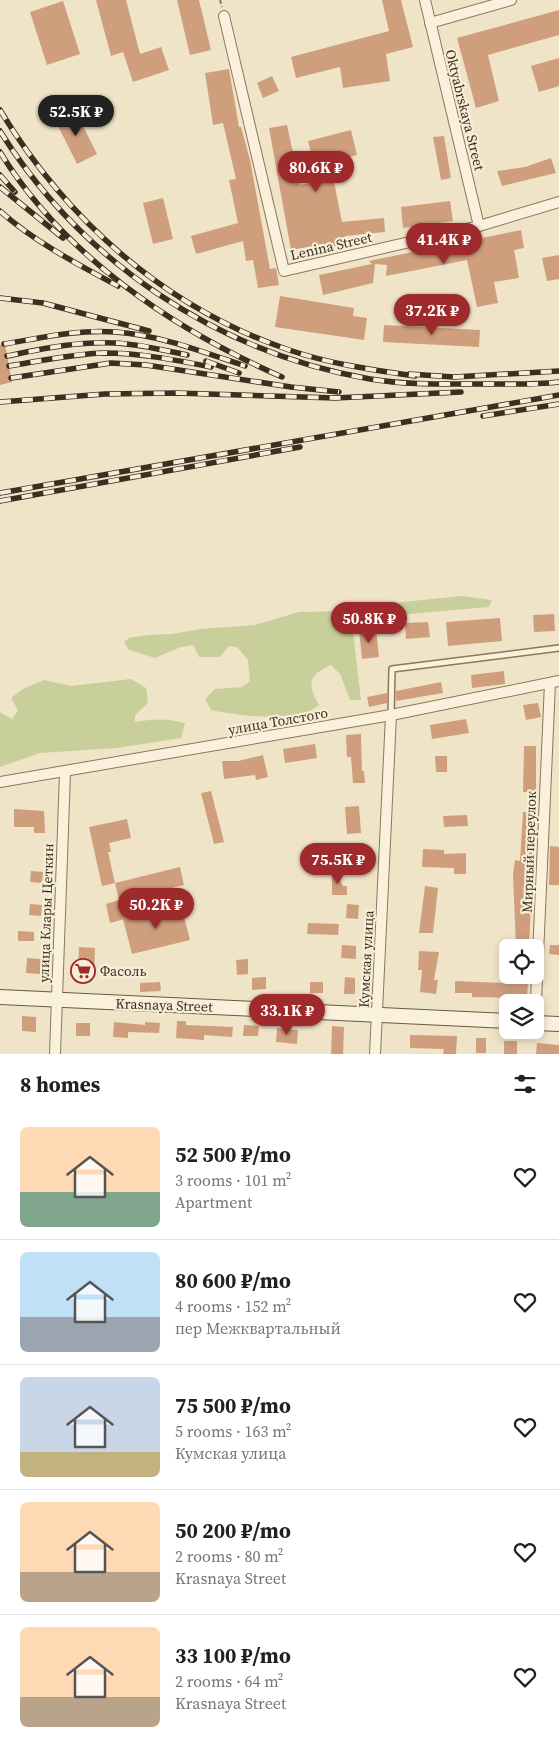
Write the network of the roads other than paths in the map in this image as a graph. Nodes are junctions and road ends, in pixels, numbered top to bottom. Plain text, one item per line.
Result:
1 (424, 0) edge
2 (511, 0) edge
3 (224, 16) dead end
4 (430, 24) junction
5 (559, 202) edge
6 (479, 226) junction
7 (559, 648) edge
8 (554, 682) edge
9 (391, 715) junction
10 (65, 772) junction
11 (0, 782) edge
12 (537, 994) edge
13 (0, 996) edge
14 (56, 1000) junction
15 (378, 1014) junction
16 (499, 1021) edge
17 (544, 1023) edge
18 (559, 1024) edge
19 (55, 1054) edge
20 (375, 1054) edge

1 - 4 street, Oktyabrskaya Street
2 - 4 street
3 - 6 street, Lenina Street
4 - 6 street, Oktyabrskaya Street
5 - 6 street, Lenina Street
7 - 9 lane
8 - 9 street, улица Толстого
8 - 12 street, Мирный переулок
9 - 10 street, улица Толстого
9 - 15 street, Кумская улица
10 - 11 street, улица Толстого
10 - 14 street, улица Клары Цеткин
13 - 14 street, Krasnaya Street
14 - 15 street, Krasnaya Street
14 - 19 street, улица Клары Цеткин
15 - 16 street, Krasnaya Street
15 - 20 street, Кумская улица
17 - 18 street

